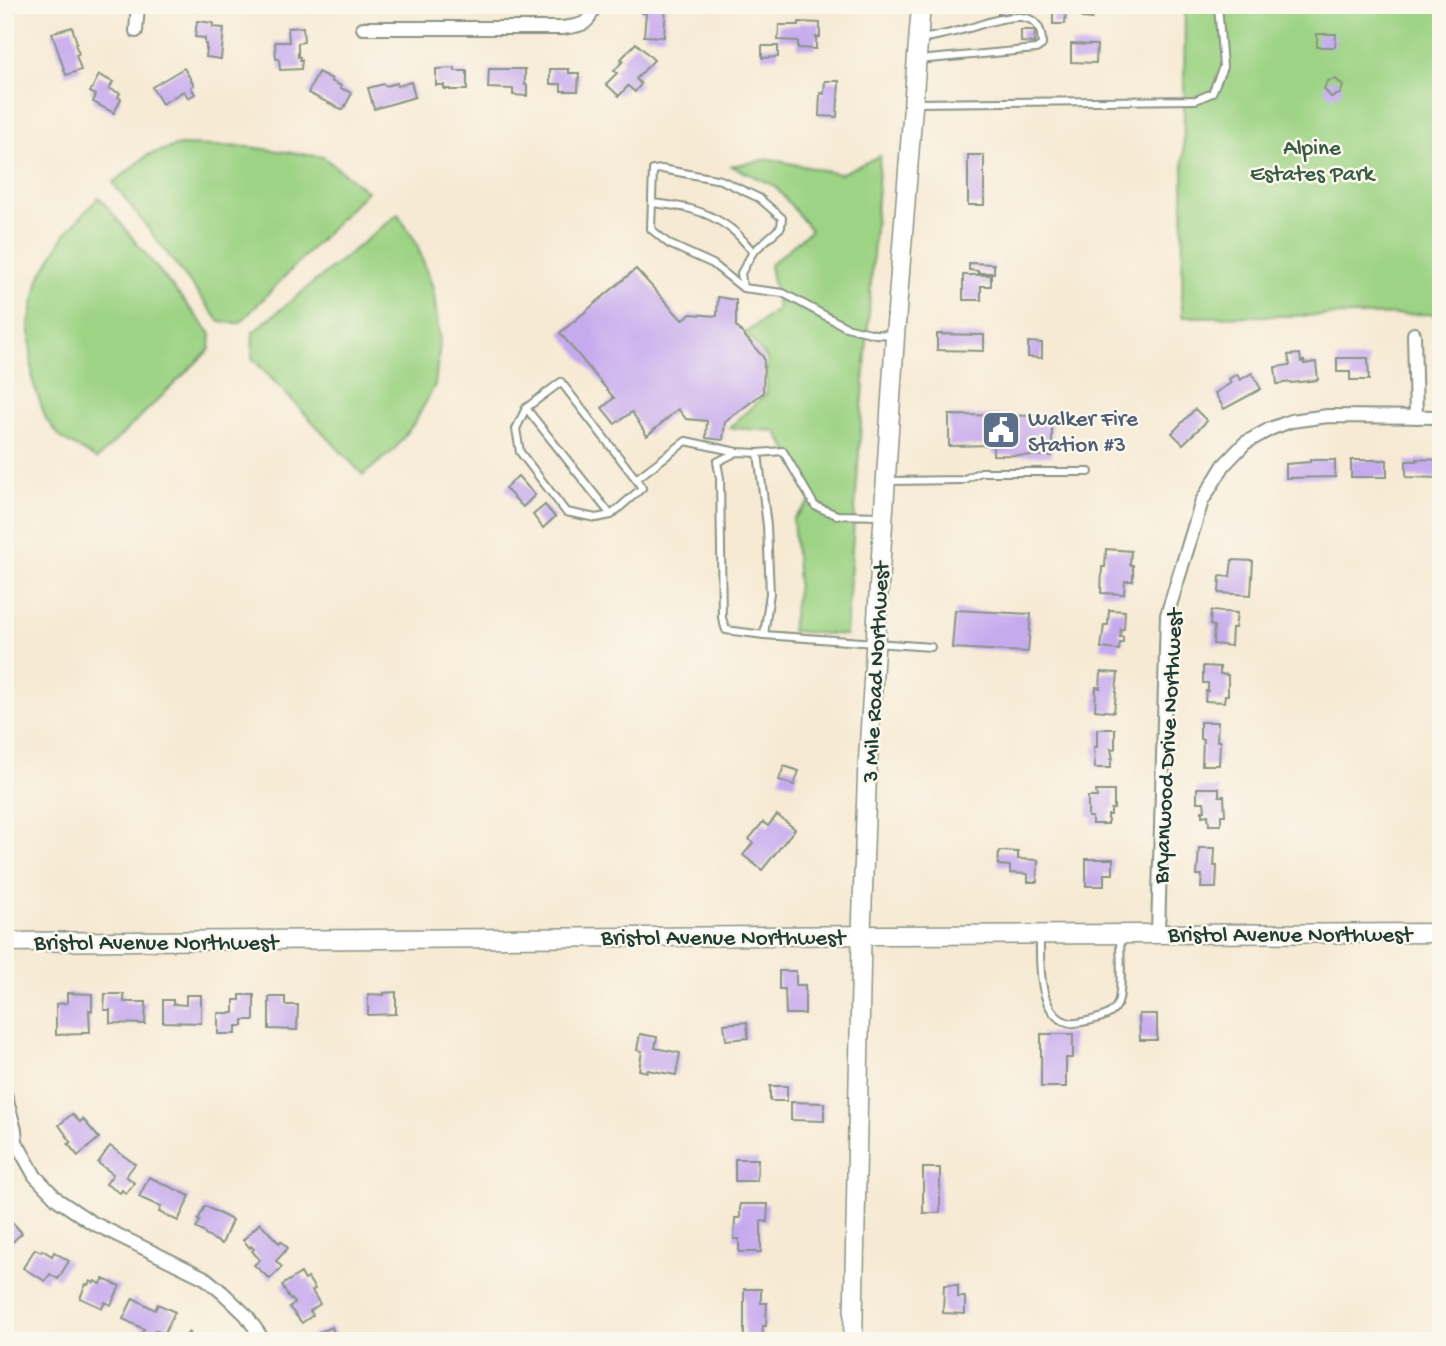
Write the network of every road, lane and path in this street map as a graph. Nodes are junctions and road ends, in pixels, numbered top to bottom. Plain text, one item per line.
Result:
1 (138, 5) edge
2 (594, 5) edge
3 (921, 5) edge
4 (1218, 5) edge
5 (363, 28) dead end
6 (135, 31) dead end
7 (918, 39) junction
8 (916, 60) junction
9 (912, 103) junction
10 (652, 203) junction
11 (753, 252) junction
12 (743, 288) junction
13 (1414, 334) dead end
14 (895, 335) junction
15 (526, 408) junction
16 (1416, 417) junction
17 (1441, 417) edge
18 (737, 452) junction
19 (758, 453) junction
20 (1089, 472) dead end
21 (636, 479) junction
22 (886, 481) junction
23 (611, 515) junction
24 (883, 516) junction
25 (764, 635) junction
26 (876, 642) junction
27 (932, 647) dead end
28 (1120, 933) junction
29 (1158, 933) junction
30 (1441, 933) edge
31 (1040, 934) junction
32 (862, 936) junction
33 (5, 942) edge
34 (5, 1094) edge
35 (9, 1143) edge
36 (264, 1341) edge
37 (853, 1341) edge

1 - 6 street
2 - 5 street
3 - 7 street, 3 Mile Road Northwest
4 - 9 lane
7 - 8 street, 3 Mile Road Northwest
7 - 8 lane
8 - 9 street, 3 Mile Road Northwest
9 - 14 street, 3 Mile Road Northwest
10 - 11 lane
10 - 11 lane
10 - 12 lane
11 - 12 lane
12 - 14 lane
13 - 16 street
14 - 22 street, 3 Mile Road Northwest
15 - 21 lane
15 - 23 lane
15 - 23 lane
16 - 17 street, Bryanwood Drive Northwest
16 - 29 street, Bryanwood Drive Northwest
18 - 19 lane
18 - 21 lane
18 - 25 lane
19 - 24 lane
19 - 25 lane
20 - 22 lane
21 - 23 lane
22 - 24 street, 3 Mile Road Northwest
24 - 26 street, 3 Mile Road Northwest
25 - 26 lane
26 - 27 lane
26 - 32 street, 3 Mile Road Northwest
28 - 29 street, Bristol Avenue Northwest
28 - 31 street, Bristol Avenue Northwest
28 - 31 lane
29 - 30 street, Bristol Avenue Northwest
31 - 32 street, Bristol Avenue Northwest
32 - 33 street, Bristol Avenue Northwest
32 - 37 street, 3 Mile Road Northwest
34 - 35 street
35 - 36 street

